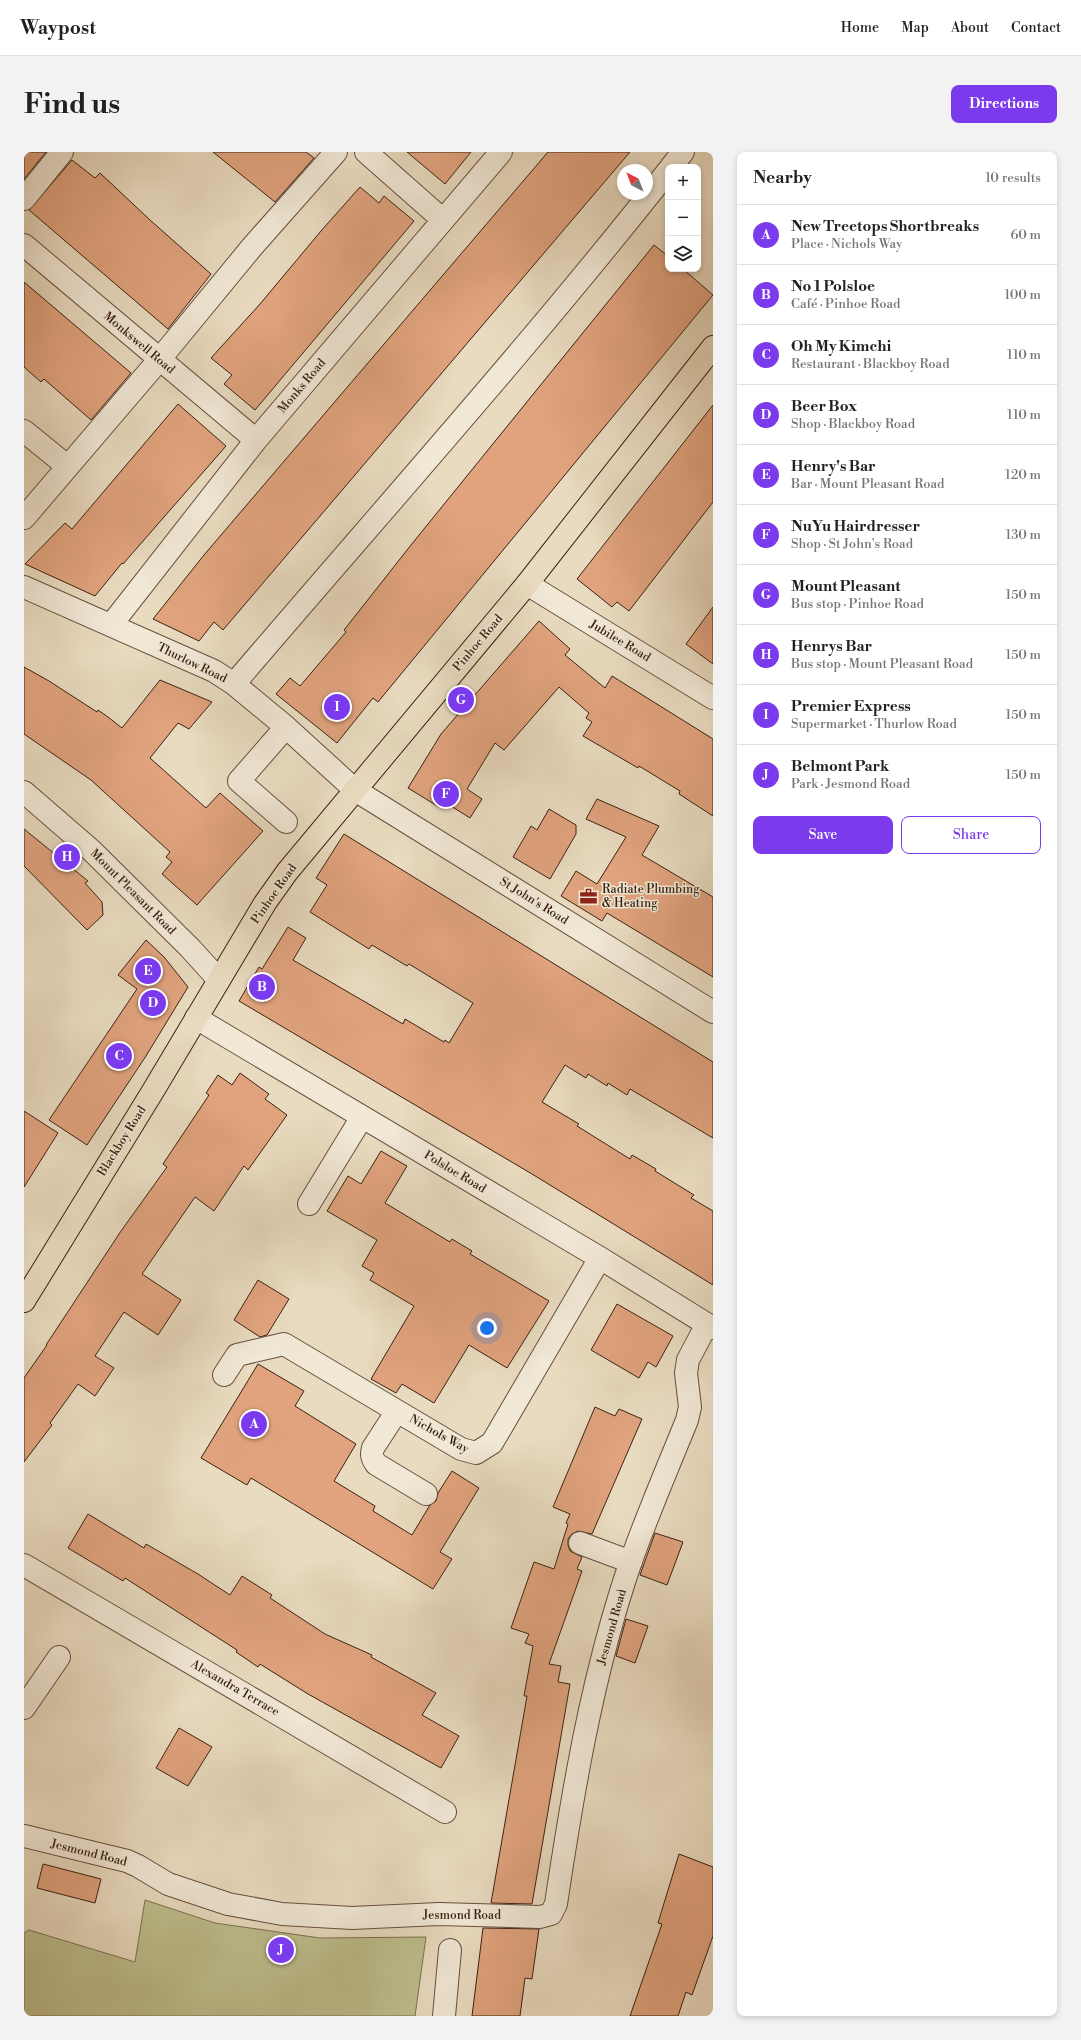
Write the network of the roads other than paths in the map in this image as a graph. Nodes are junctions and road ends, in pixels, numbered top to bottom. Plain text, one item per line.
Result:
1 (62, 152) edge
2 (336, 152) edge
3 (366, 152) edge
4 (501, 152) edge
5 (683, 152) edge
6 (673, 164) edge
7 (665, 175) edge
8 (24, 199) edge
9 (443, 220) junction
10 (24, 245) edge
11 (713, 347) edge
12 (159, 360) junction
13 (24, 430) edge
14 (256, 440) junction
15 (67, 466) junction
16 (24, 518) edge
17 (527, 584) junction
18 (24, 587) edge
19 (111, 625) junction
20 (234, 684) junction
21 (713, 698) edge
22 (286, 727) junction
23 (355, 790) junction
24 (24, 792) edge
25 (286, 822) dead end
26 (219, 980) junction
27 (713, 1012) edge
28 (196, 1018) junction
29 (362, 1117) junction
30 (310, 1204) dead end
31 (600, 1258) junction
32 (24, 1301) edge
33 (710, 1326) edge
34 (224, 1375) dead end
35 (397, 1411) junction
36 (426, 1494) dead end
37 (580, 1543) dead end
38 (631, 1562) junction
39 (24, 1565) edge
40 (59, 1657) dead end
41 (24, 1708) edge
42 (445, 1812) dead end
43 (24, 1836) edge
44 (450, 1950) dead end
45 (444, 2016) edge

1 - 8 street
2 - 12 street
3 - 9 street
4 - 9 street, Monks Road
5 - 6 street
7 - 20 street
9 - 14 street, Monks Road
10 - 12 street, Monkswell Road
11 - 17 main road, Pinhoe Road
12 - 14 street, Monkswell Road
12 - 15 street
13 - 15 street
14 - 19 street, Monks Road
15 - 16 street
17 - 21 street, Jubilee Road
17 - 23 main road, Pinhoe Road
18 - 19 street, Thurlow Road
19 - 20 street, Thurlow Road
20 - 22 street, Thurlow Road
22 - 23 street, Thurlow Road
22 - 25 street
23 - 26 main road, Pinhoe Road
23 - 27 street, St John's Road
24 - 26 street, Mount Pleasant Road
26 - 28 main road, Blackboy Road
28 - 29 street, Polsloe Road
28 - 32 main road, Blackboy Road
29 - 30 street
29 - 31 street, Polsloe Road
31 - 33 street, Polsloe Road
31 - 35 street, Nichols Way
33 - 38 street, Jesmond Road
34 - 35 street, Nichols Way
35 - 36 street
37 - 38 street
38 - 43 street, Jesmond Road
39 - 42 street, Alexandra Terrace
40 - 41 street
44 - 45 street

